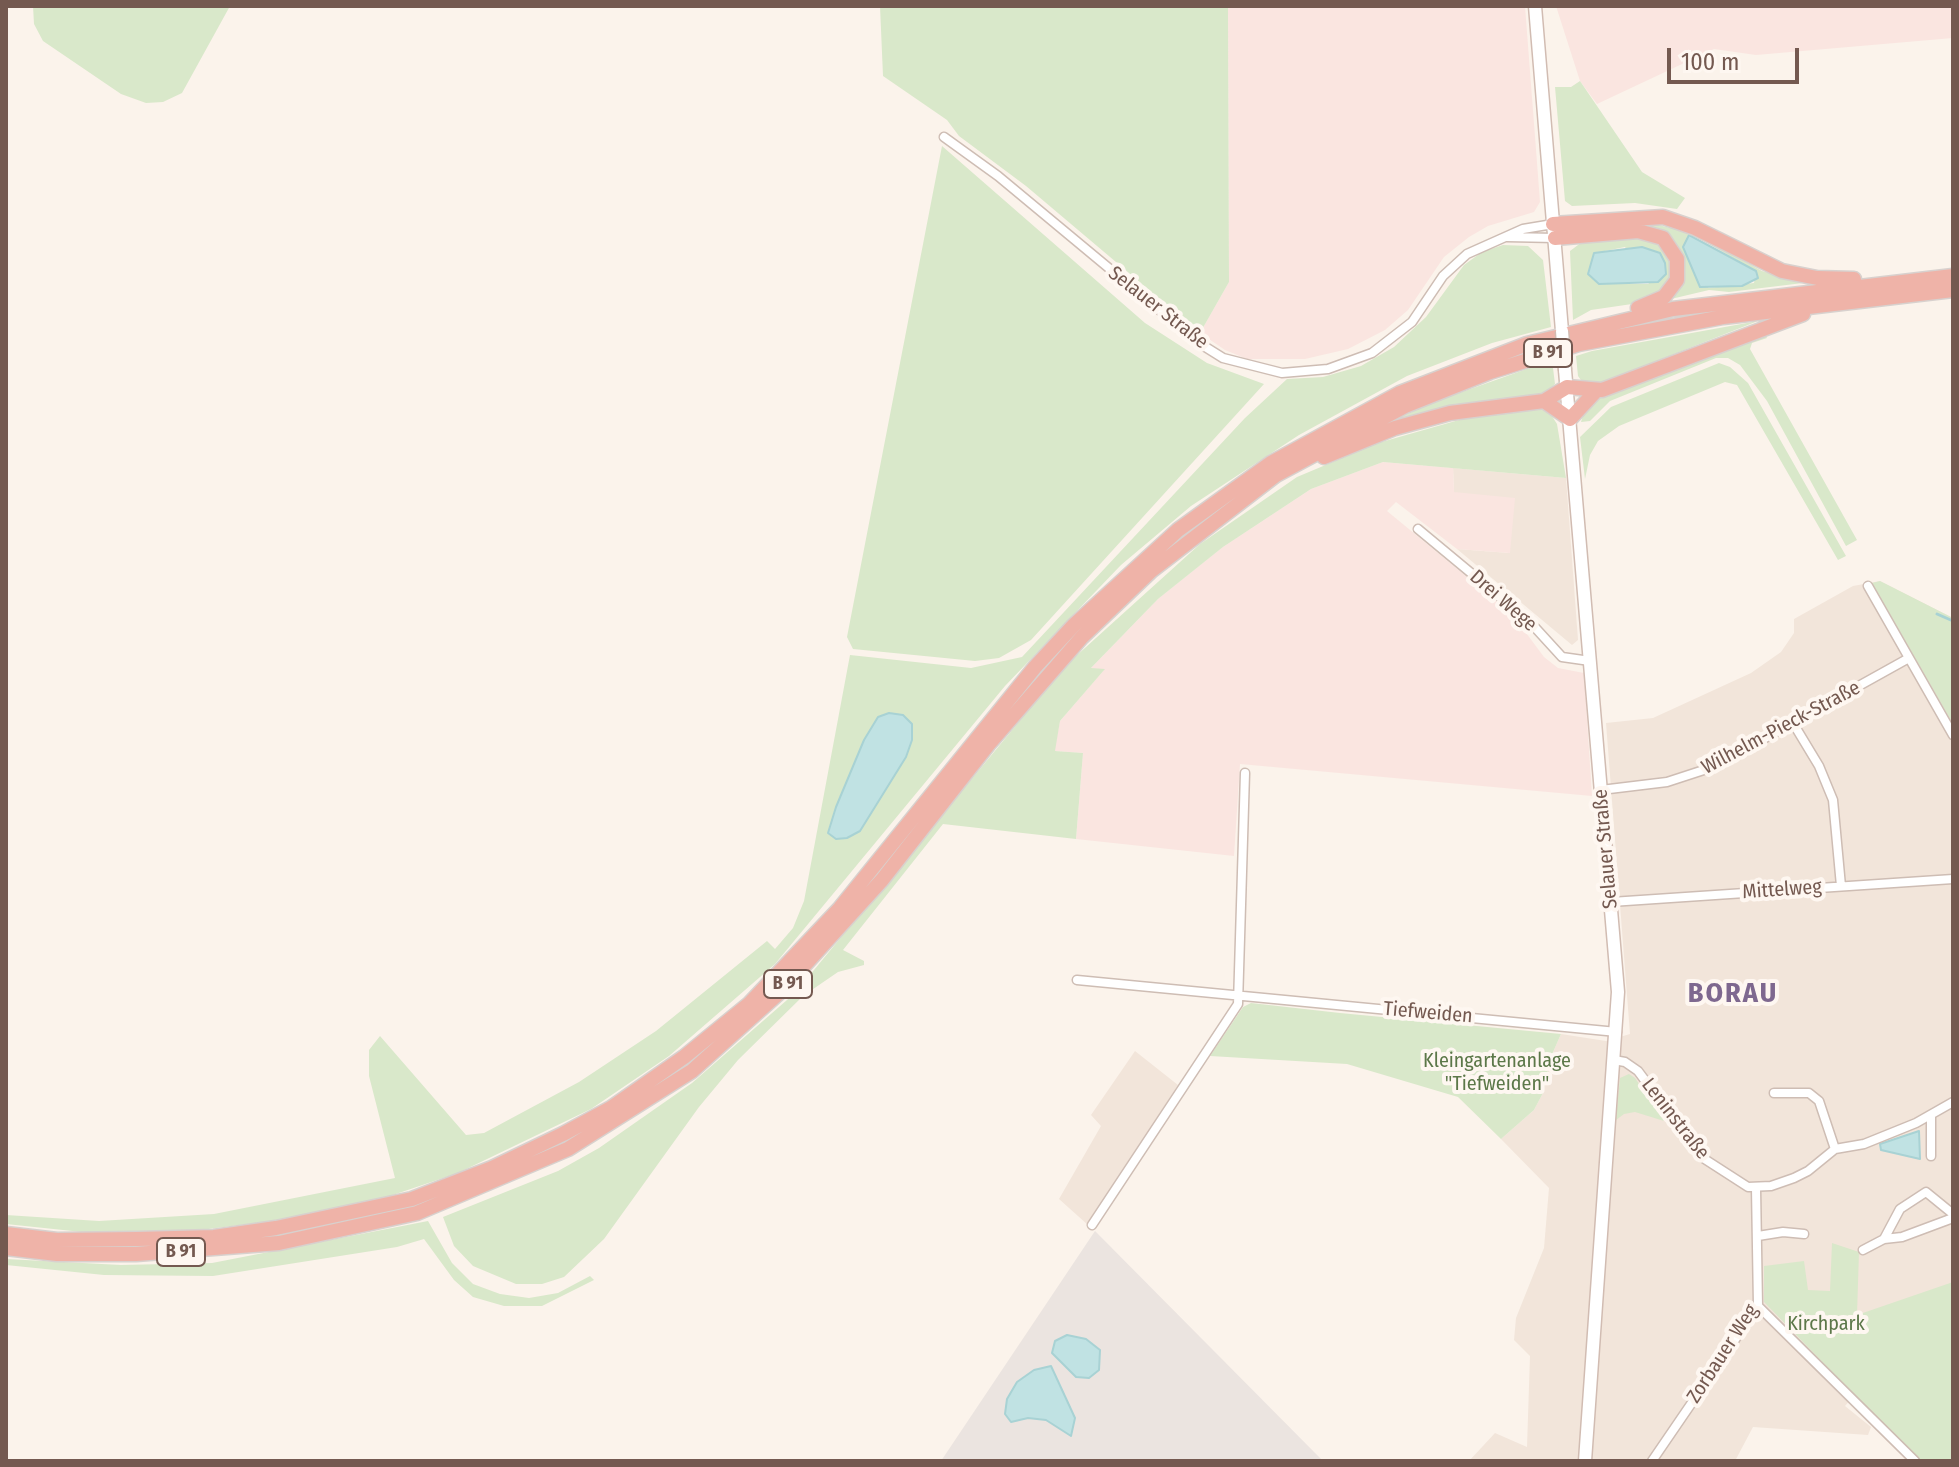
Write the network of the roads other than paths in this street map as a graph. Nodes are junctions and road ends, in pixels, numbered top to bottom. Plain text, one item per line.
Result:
1 (1535, 6) edge
2 (944, 137) dead end
3 (1554, 231) junction
4 (1506, 237) junction
5 (1953, 276) edge
6 (1885, 282) junction
7 (1953, 290) edge
8 (1844, 302) junction
9 (1606, 323) junction
10 (1567, 387) junction
11 (1596, 391) junction
12 (1544, 401) junction
13 (1570, 419) junction
14 (1276, 475) junction
15 (1418, 529) dead end
16 (1868, 586) dead end
17 (1909, 658) junction
18 (1590, 661) junction
19 (1793, 723) junction
20 (1953, 735) edge
21 (1245, 773) dead end
22 (1601, 790) junction
23 (1953, 879) edge
24 (1841, 886) junction
25 (1611, 902) junction
26 (1077, 980) dead end
27 (1239, 996) junction
28 (1617, 1032) junction
29 (1614, 1060) junction
30 (1774, 1093) dead end
31 (1953, 1102) edge
32 (1931, 1116) junction
33 (1835, 1149) junction
34 (1931, 1156) dead end
35 (1756, 1188) junction
36 (1953, 1216) edge
37 (1092, 1225) dead end
38 (6, 1234) edge
39 (1804, 1234) dead end
40 (1758, 1236) junction
41 (1884, 1239) junction
42 (6, 1248) edge
43 (1863, 1250) dead end
44 (1758, 1306) junction
45 (1585, 1461) edge
46 (1652, 1461) edge
47 (1915, 1461) edge

1 - 3 main road, Selauer Straße
2 - 4 street, Selauer Straße
3 - 4 street, Selauer Straße
3 - 4 street, Selauer Straße
3 - 6 highway
3 - 9 highway
3 - 10 main road, Selauer Straße, bridge
5 - 6 highway, B 91
6 - 9 highway, B 91
7 - 8 highway, B 91
8 - 11 highway
8 - 14 highway, B 91
9 - 38 highway, B 91
10 - 11 highway
10 - 12 highway
10 - 13 main road, Selauer Straße
11 - 13 highway
12 - 13 highway
12 - 14 highway
13 - 18 main road, Selauer Straße
14 - 42 highway, B 91
15 - 18 street, Drei Wege
16 - 17 street
17 - 19 street, Wilhelm-Pieck-Straße
17 - 20 street
18 - 22 main road, Selauer Straße
19 - 22 street, Wilhelm-Pieck-Straße
19 - 24 street
21 - 27 street
22 - 25 main road, Selauer Straße
23 - 24 street, Mittelweg
24 - 25 street, Mittelweg
25 - 28 main road, Selauer Straße
26 - 27 street, Tiefweiden
27 - 28 street, Tiefweiden
27 - 37 street
28 - 29 main road, Selauer Straße
29 - 35 street, Leninstraße
29 - 45 main road, Selauer Straße
30 - 33 street
31 - 32 street
32 - 33 street
32 - 34 street
33 - 35 street
35 - 40 street, Zorbauer Weg
36 - 41 street
36 - 41 street
39 - 40 street
40 - 44 street, Zorbauer Weg
41 - 43 street
44 - 46 street, Zorbauer Weg
44 - 47 street

